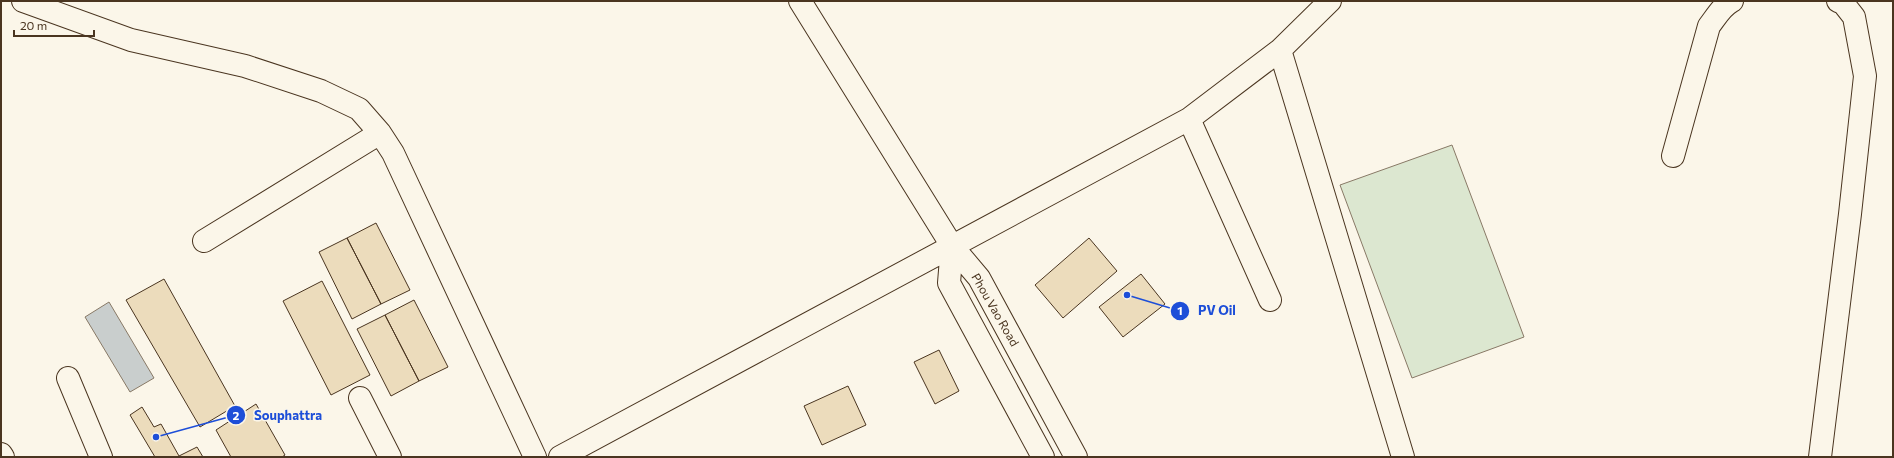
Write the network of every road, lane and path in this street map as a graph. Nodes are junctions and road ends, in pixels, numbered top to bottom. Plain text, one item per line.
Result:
1 (23, 1) edge
2 (800, 1) edge
3 (1330, 1) edge
4 (1732, 1) edge
5 (1838, 1) edge
6 (1280, 50) junction
7 (1189, 119) junction
8 (380, 133) junction
9 (1673, 156) dead end
10 (204, 241) dead end
11 (952, 246) junction
12 (1270, 300) dead end
13 (68, 378) dead end
14 (360, 398) dead end
15 (1, 454) edge
16 (3, 457) edge
17 (101, 457) edge
18 (390, 457) edge
19 (535, 457) edge
20 (560, 457) edge
21 (1043, 457) edge
22 (1076, 457) edge
23 (1403, 457) edge
24 (1820, 457) edge

1 - 8 street
2 - 11 street, Phou Vao Road
3 - 6 street
4 - 9 street
5 - 24 street
6 - 7 street
6 - 23 street
7 - 11 street
7 - 12 street
8 - 10 street
8 - 19 street
11 - 20 street
11 - 21 street
11 - 22 street, Phou Vao Road
13 - 17 street
14 - 18 street
15 - 16 street

